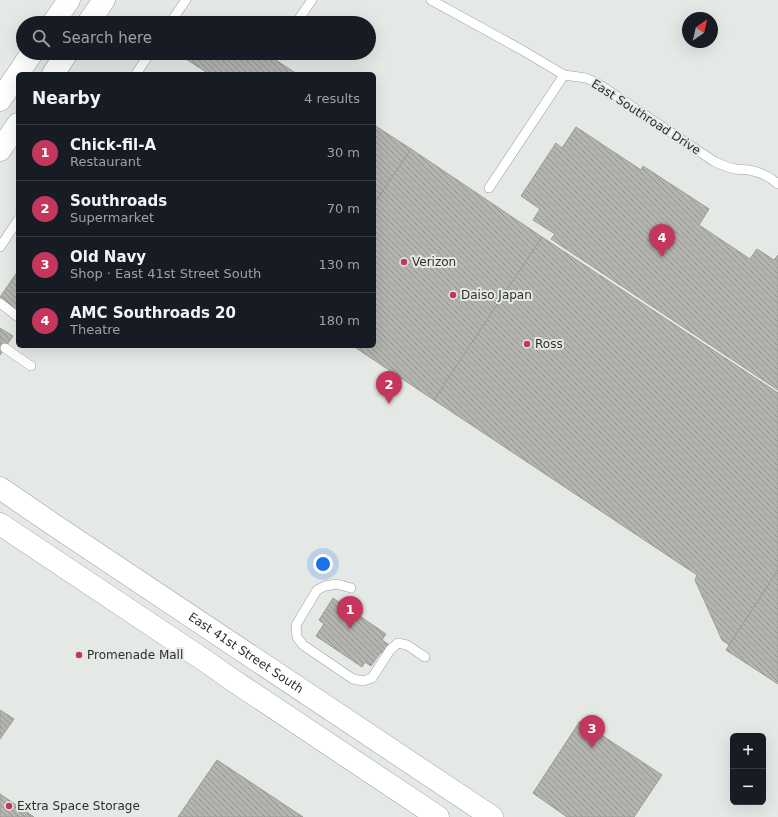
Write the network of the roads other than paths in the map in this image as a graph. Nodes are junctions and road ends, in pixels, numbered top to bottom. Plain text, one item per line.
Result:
1 (69, 0) edge
2 (104, 0) edge
3 (186, 0) edge
4 (312, 0) edge
5 (431, 0) edge
6 (58, 16) edge
7 (93, 16) edge
8 (175, 16) edge
9 (301, 16) edge
10 (27, 60) edge
11 (62, 60) edge
12 (145, 60) edge
13 (19, 72) edge
14 (54, 72) edge
15 (137, 72) edge
16 (564, 75) junction
17 (16, 76) edge
18 (0, 100) edge
19 (16, 127) edge
20 (0, 150) edge
21 (778, 184) edge
22 (489, 188) dead end
23 (16, 223) edge
24 (0, 247) edge
25 (0, 303) edge
26 (16, 315) edge
27 (5, 348) dead end
28 (31, 366) dead end
29 (0, 488) edge
30 (0, 524) edge
31 (351, 588) dead end
32 (224, 638) junction
33 (242, 651) junction
34 (425, 657) dead end
35 (207, 662) junction
36 (228, 677) junction
37 (438, 817) edge
38 (492, 817) edge

1 - 6 main road
2 - 7 main road
3 - 8 lane
4 - 9 lane
5 - 16 lane, East Southroad Drive
10 - 13 main road
11 - 14 main road
12 - 15 lane
16 - 21 lane, East Southroad Drive
16 - 22 lane
17 - 18 main road
19 - 20 main road
23 - 24 lane
25 - 26 lane
27 - 28 lane
29 - 32 main road, East 41st Street South
30 - 35 main road
31 - 34 lane
32 - 33 main road, East 41st Street South
32 - 35 main road
33 - 36 main road
33 - 38 main road, East 41st Street South
35 - 36 main road
36 - 37 main road

